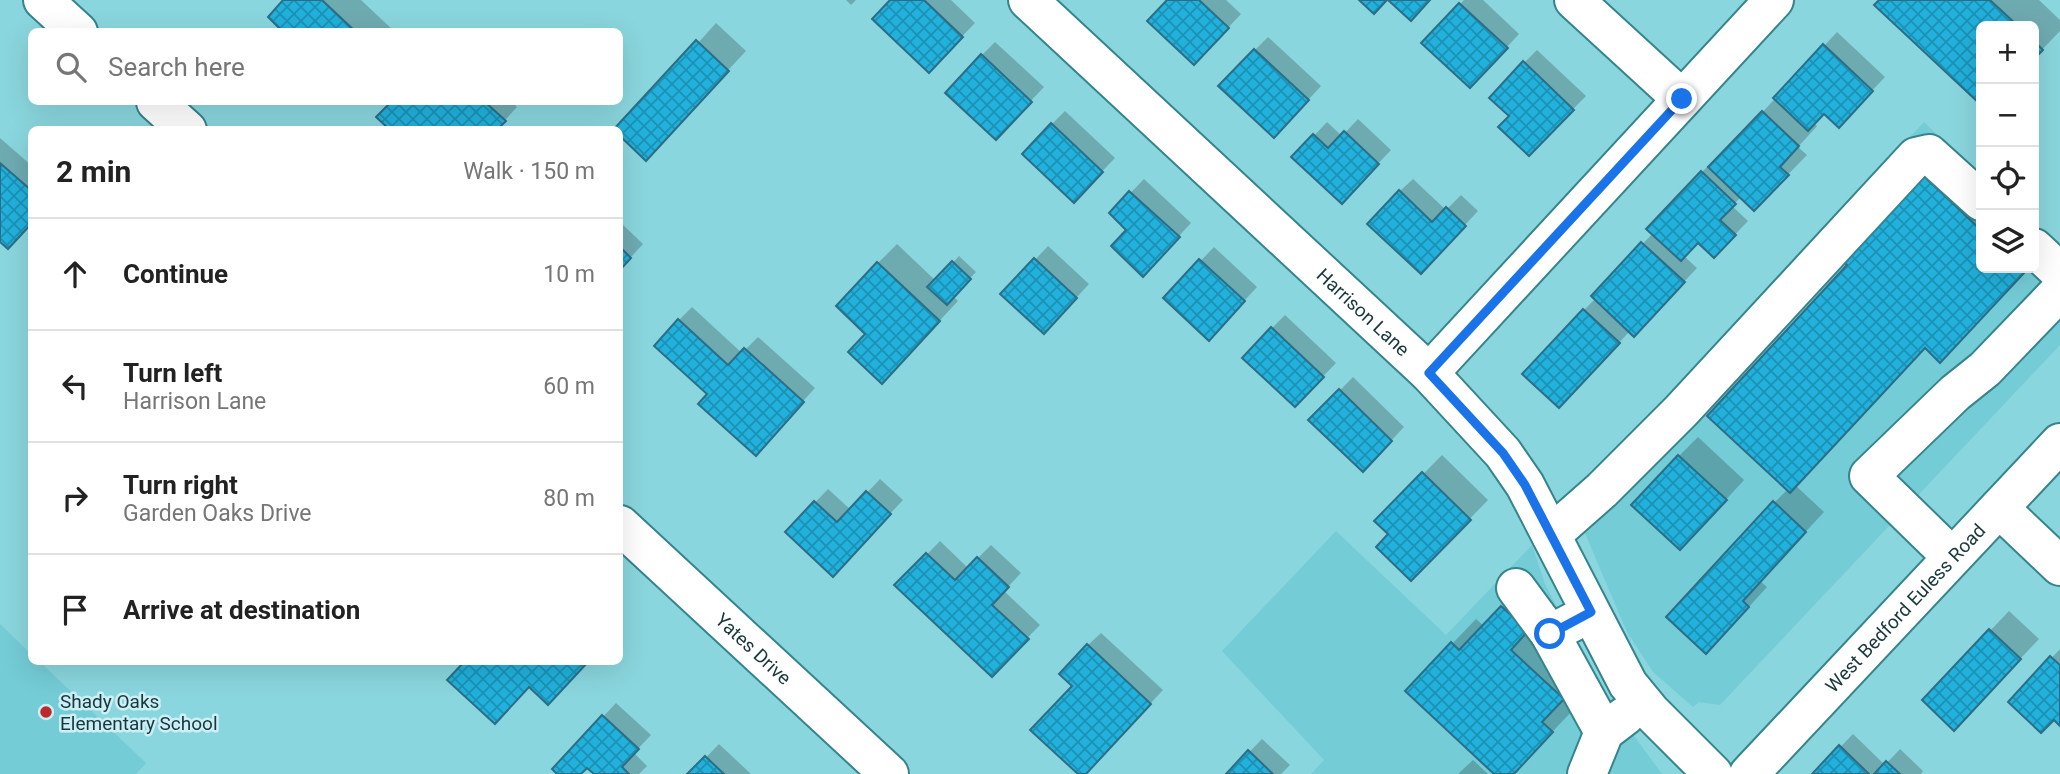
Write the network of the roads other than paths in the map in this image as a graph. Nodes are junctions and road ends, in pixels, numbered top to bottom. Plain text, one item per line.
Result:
1 (1028, 0) edge
2 (1574, 0) edge
3 (1774, 0) edge
4 (49, 2) edge
5 (74, 28) edge
6 (1682, 99) junction
7 (159, 105) edge
8 (183, 126) edge
9 (1976, 196) edge
10 (2039, 253) edge
11 (2060, 272) edge
12 (2060, 291) edge
13 (1429, 373) junction
14 (2060, 443) edge
15 (1999, 508) junction
16 (623, 528) edge
17 (1551, 535) junction
18 (1952, 557) junction
19 (2060, 566) edge
20 (1517, 588) dead end
21 (1591, 612) junction
22 (1550, 634) junction
23 (1642, 702) junction
24 (1605, 732) junction
25 (889, 774) edge
26 (1587, 774) edge
27 (1713, 774) edge
28 (1749, 774) edge

1 - 13 street, Harrison Lane
2 - 6 street
3 - 6 street
4 - 5 street
6 - 13 street
7 - 8 street
9 - 17 street
10 - 11 street
12 - 18 street
13 - 17 street, Harrison Lane
14 - 15 street, West Bedford Euless Road
15 - 18 street, West Bedford Euless Road
15 - 19 street
16 - 25 street, Yates Drive
17 - 21 street, Harrison Lane
18 - 28 street, West Bedford Euless Road
20 - 22 street
21 - 22 street
21 - 23 street, Harrison Lane
22 - 24 street
23 - 24 street
23 - 27 street, Harrison Lane
24 - 26 street

